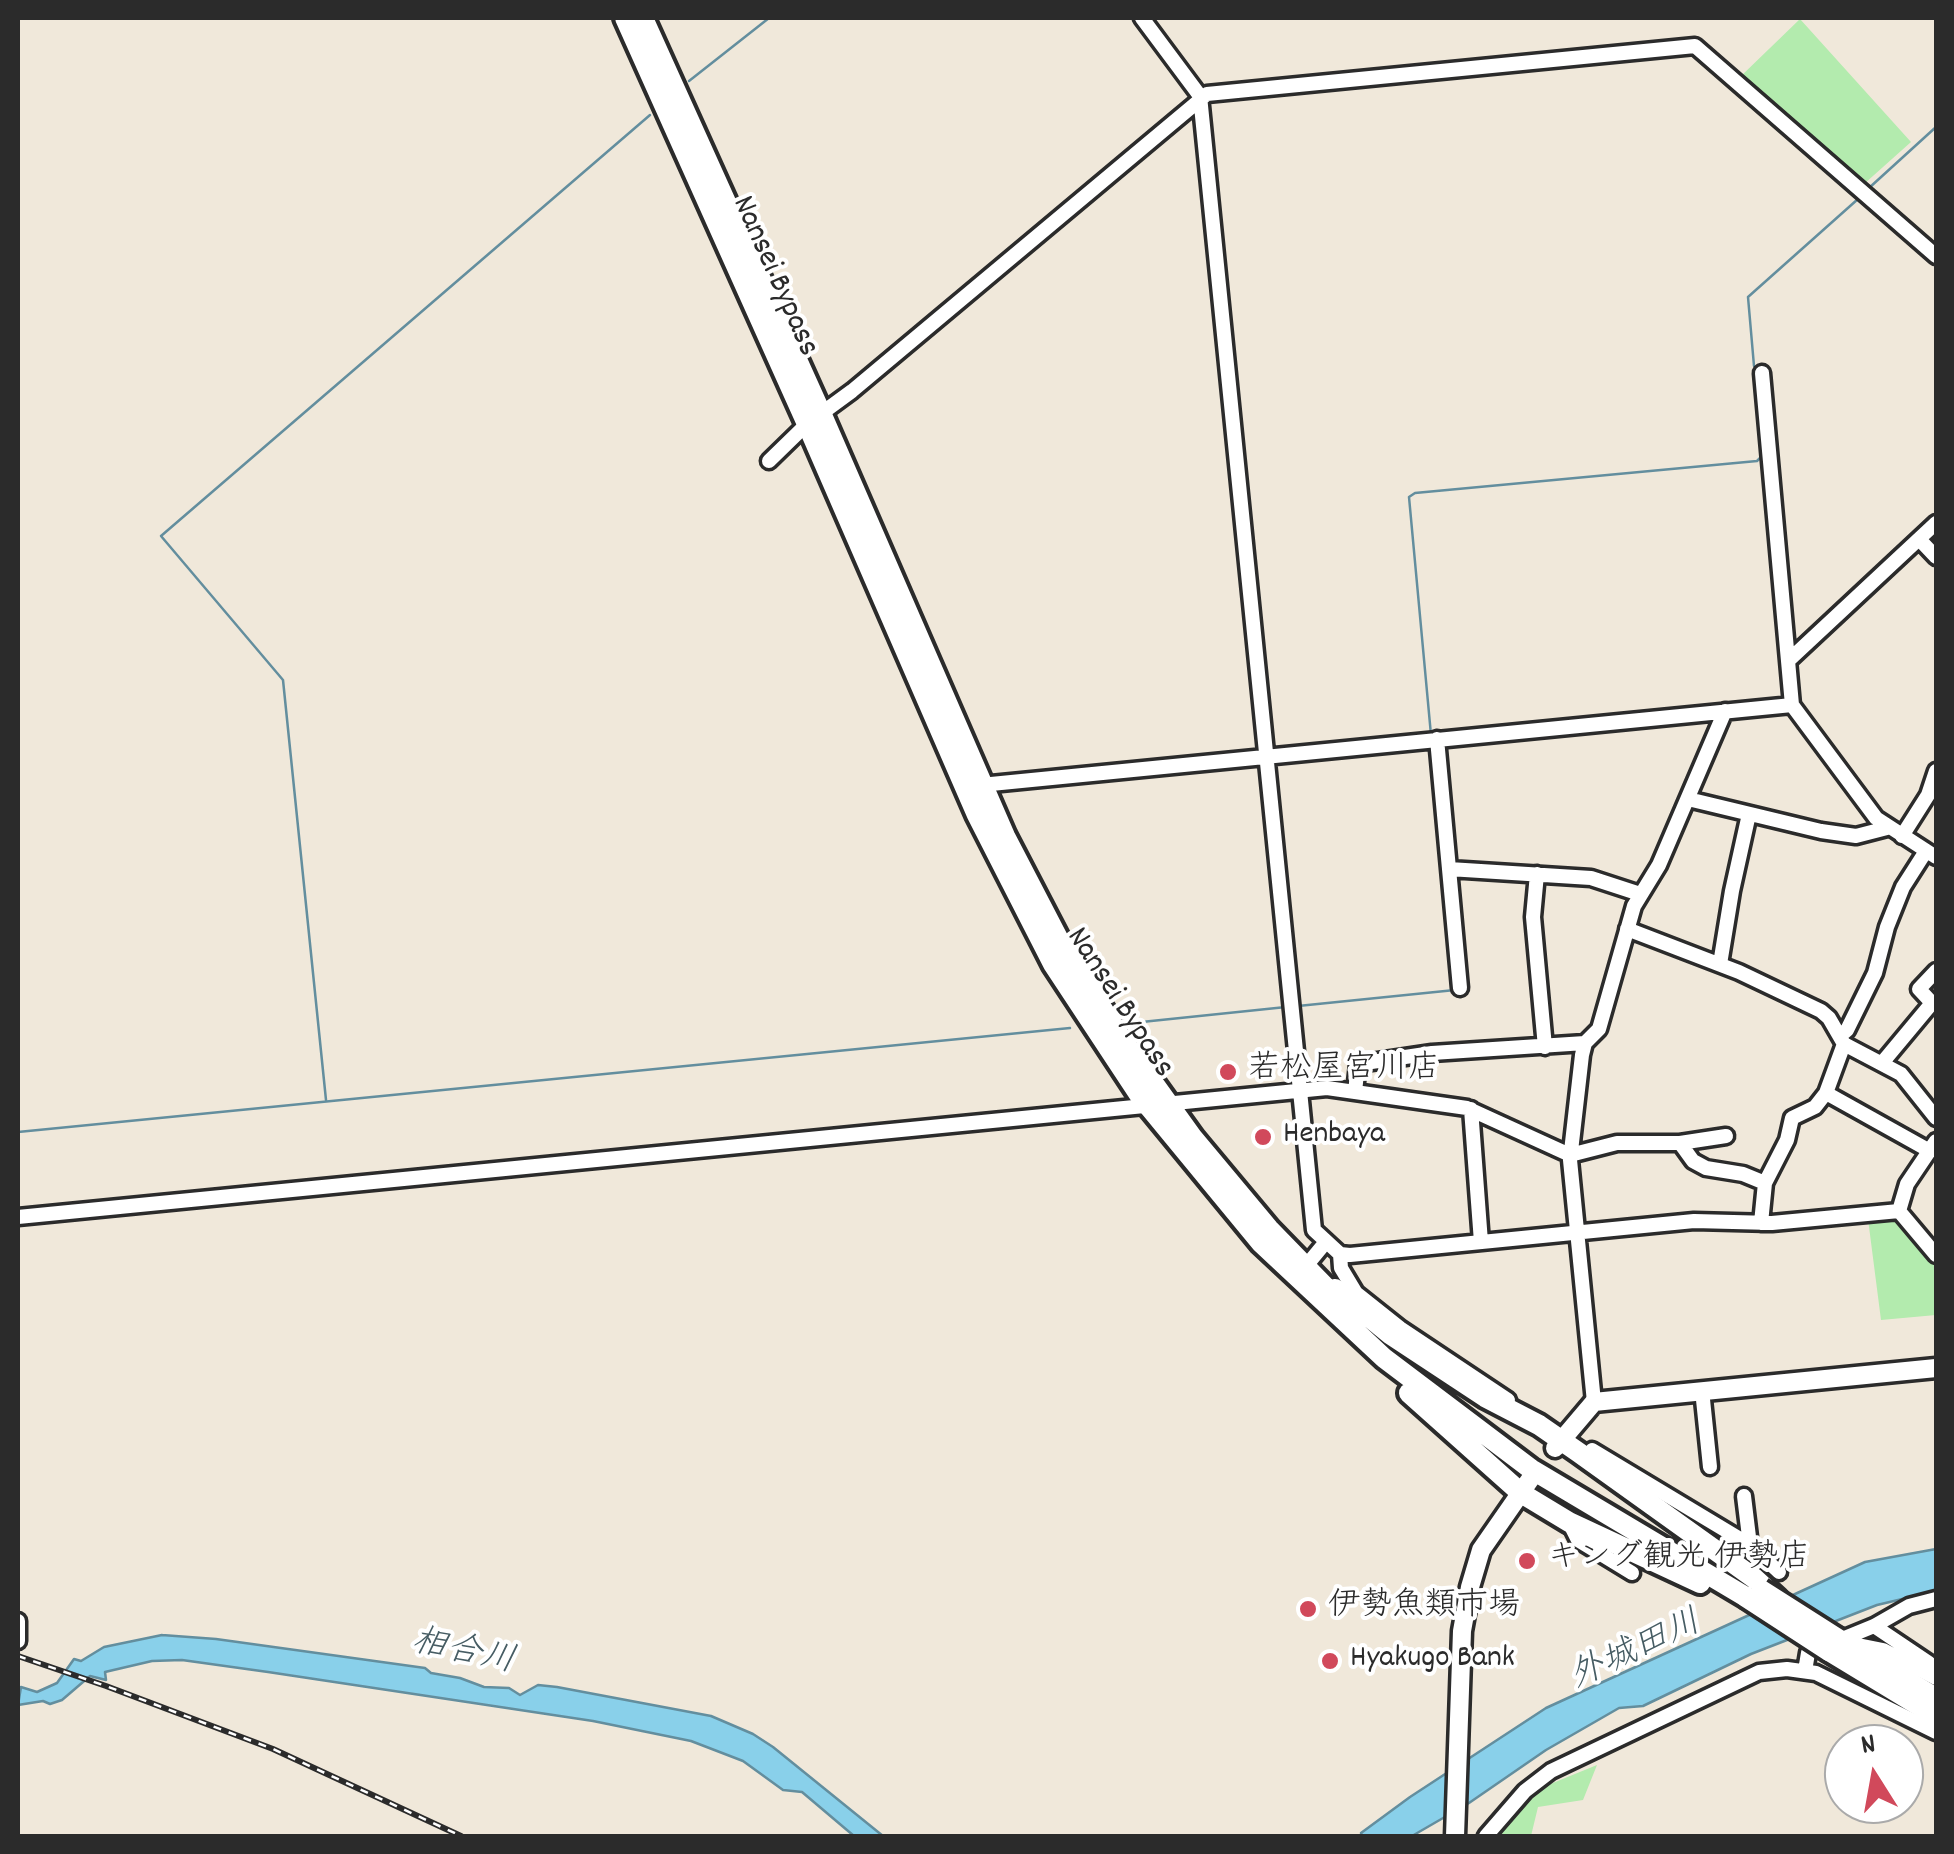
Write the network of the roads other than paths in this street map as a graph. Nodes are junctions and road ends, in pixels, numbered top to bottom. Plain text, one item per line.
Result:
1 (625, 18) edge
2 (643, 18) edge
3 (1142, 18) edge
4 (1200, 96) junction
5 (1936, 256) edge
6 (1762, 372) dead end
7 (814, 419) junction
8 (770, 461) dead end
9 (1936, 523) edge
10 (1919, 539) junction
11 (1936, 557) edge
12 (1788, 661) junction
13 (1792, 705) junction
14 (1725, 712) junction
15 (1433, 739) junction
16 (1265, 756) junction
17 (1936, 770) edge
18 (991, 784) dead end
19 (1688, 799) junction
20 (1750, 814) junction
21 (1887, 828) junction
22 (1902, 836) junction
23 (1931, 854) edge
24 (1449, 870) junction
25 (1537, 874) junction
26 (1640, 894) junction
27 (1627, 929) junction
28 (1720, 964) junction
29 (1936, 971) edge
30 (1460, 988) dead end
31 (1934, 1002) edge
32 (1842, 1040) junction
33 (1584, 1043) junction
34 (1545, 1047) junction
35 (1882, 1063) junction
36 (1298, 1091) junction
37 (1355, 1092) junction
38 (1826, 1093) junction
39 (1156, 1103) junction
40 (1471, 1109) junction
41 (1936, 1118) edge
42 (1726, 1136) dead end
43 (1680, 1143) junction
44 (1933, 1146) edge
45 (1570, 1155) junction
46 (1765, 1182) junction
47 (1900, 1210) junction
48 (18, 1217) edge
49 (1760, 1223) junction
50 (1577, 1233) junction
51 (1481, 1242) junction
52 (1324, 1243) junction
53 (1340, 1254) junction
54 (1936, 1255) edge
55 (1301, 1272) junction
56 (1936, 1368) edge
57 (1702, 1390) junction
58 (1594, 1402) junction
59 (1539, 1425) junction
60 (1561, 1440) junction
61 (1710, 1467) dead end
62 (1526, 1486) junction
63 (1744, 1496) dead end
64 (1568, 1522) junction
65 (1750, 1545) junction
66 (1779, 1572) dead end
67 (1632, 1573) dead end
68 (1762, 1598) junction
69 (1936, 1599) edge
70 (18, 1620) edge
71 (1874, 1626) junction
72 (18, 1641) edge
73 (1834, 1645) junction
74 (1805, 1671) junction
75 (1936, 1678) edge
76 (1936, 1698) edge
77 (1936, 1716) edge
78 (1936, 1732) edge
79 (1456, 1836) edge
80 (1486, 1836) edge

1 - 7 highway, Nansei Bypass
2 - 7 highway, Nansei Bypass
3 - 4 street
4 - 5 street
4 - 7 street
4 - 16 street
6 - 12 street
7 - 8 street
7 - 39 highway, Nansei Bypass
9 - 10 street
10 - 11 street
10 - 12 street
12 - 13 street
13 - 14 street
13 - 21 street
14 - 15 street
14 - 19 street
15 - 16 street
15 - 24 street
16 - 18 street
16 - 36 street
17 - 22 street
19 - 20 street
19 - 26 street
20 - 21 street
20 - 28 street
21 - 22 street
22 - 23 street
23 - 32 street
24 - 25 street
24 - 30 street
25 - 26 street
25 - 34 street
26 - 27 street
27 - 28 street
27 - 33 street
28 - 32 street
29 - 31 street
31 - 35 street
32 - 35 street
32 - 38 street
33 - 34 street
33 - 45 street
34 - 37 street
35 - 41 street
36 - 37 street
36 - 39 street
36 - 52 street
37 - 40 street
38 - 44 street
38 - 46 street
39 - 48 street
39 - 55 highway, Nansei Bypass
40 - 45 street
40 - 51 street
42 - 43 street
43 - 45 street
43 - 46 street
44 - 47 street
45 - 50 street
46 - 49 street
47 - 49 street
47 - 54 street
49 - 50 street
50 - 51 street
50 - 58 street
51 - 53 street
52 - 53 street
52 - 55 street
53 - 59 street
55 - 59 highway
55 - 62 highway
55 - 68 highway, Nansei Bypass
56 - 57 main road
57 - 58 main road
57 - 61 street
58 - 60 main road
59 - 60 highway
60 - 65 street
60 - 68 highway
62 - 64 highway
62 - 79 main road
63 - 65 street
64 - 67 street
64 - 68 highway
65 - 66 street
68 - 73 highway, Nansei Bypass, bridge
69 - 71 street
70 - 72 street
71 - 74 street
71 - 75 street
73 - 75 street
73 - 76 highway, Nansei Bypass
73 - 77 highway, Nansei Bypass
74 - 78 street
74 - 80 street

